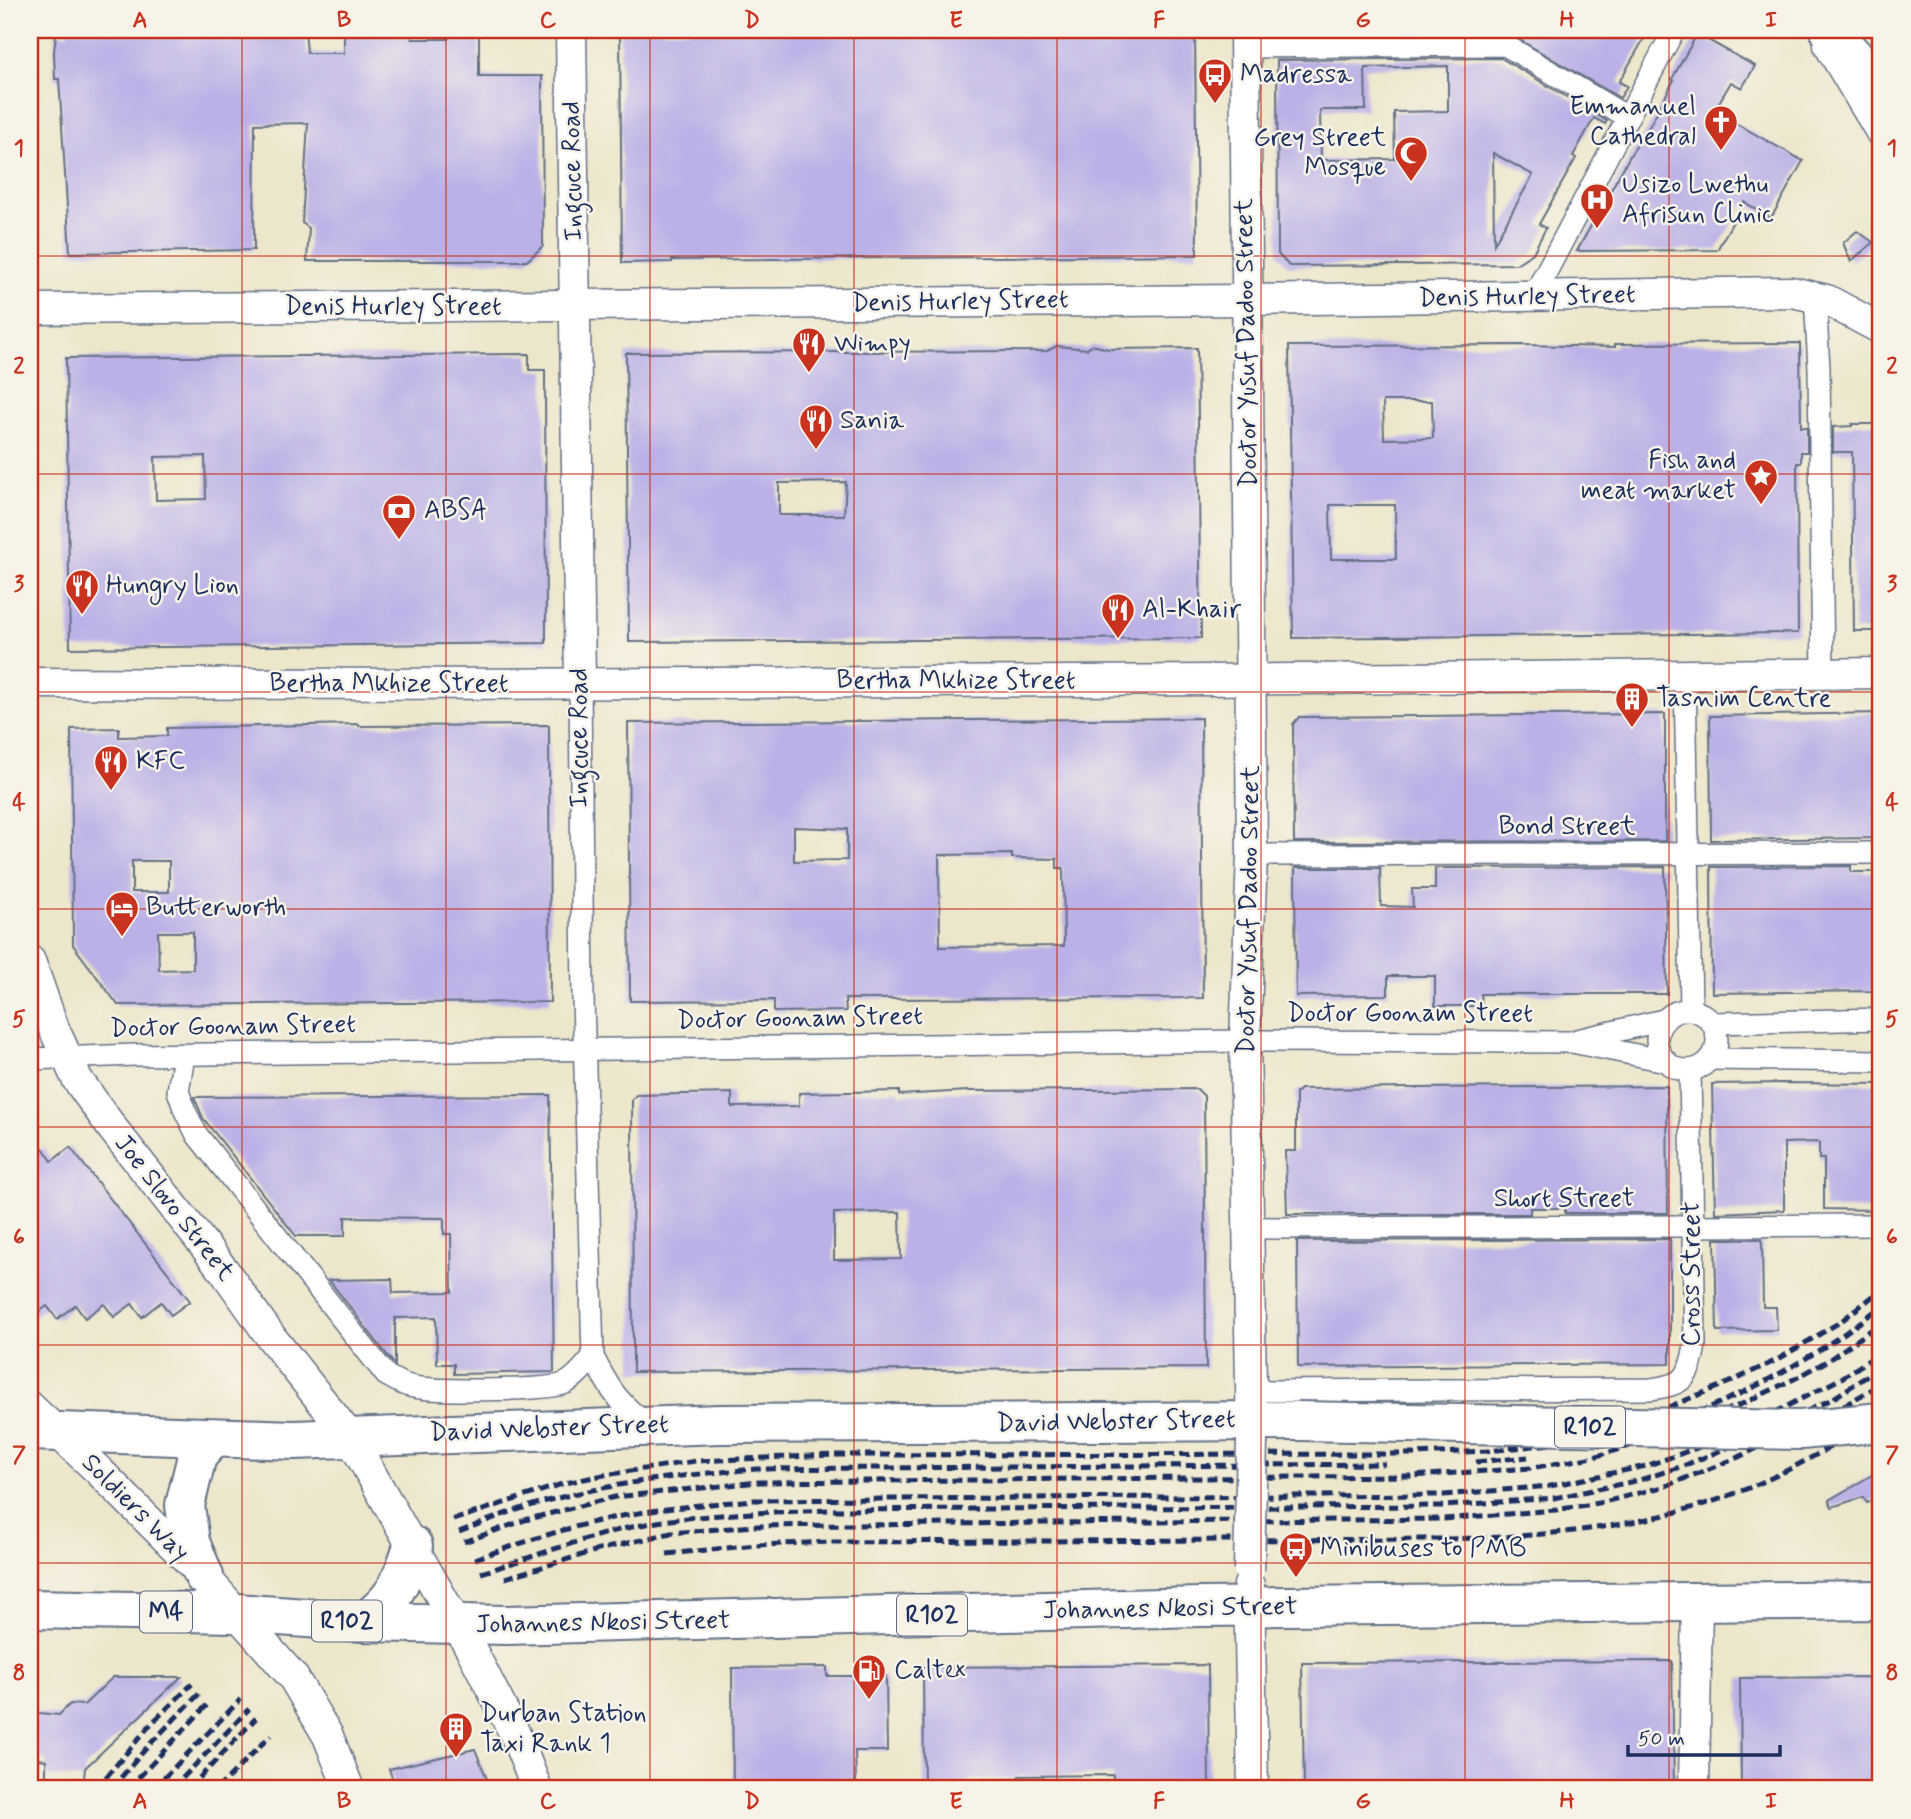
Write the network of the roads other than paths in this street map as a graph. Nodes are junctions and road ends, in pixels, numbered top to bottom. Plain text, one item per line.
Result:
1 (571, 30) edge
2 (1674, 30) edge
3 (1820, 30) edge
4 (1829, 30) edge
5 (1245, 38) edge
6 (1881, 86) edge
7 (1627, 117) junction
8 (1881, 132) edge
9 (1815, 295) junction
10 (1533, 297) junction
11 (1246, 300) junction
12 (575, 306) junction
13 (30, 309) edge
14 (1881, 329) edge
15 (1881, 673) edge
16 (1824, 674) junction
17 (1685, 677) junction
18 (1251, 679) junction
19 (580, 683) junction
20 (30, 684) edge
21 (1881, 853) edge
22 (1252, 855) junction
23 (1689, 855) junction
24 (30, 961) edge
25 (1691, 1009) junction
26 (1881, 1019) edge
27 (1664, 1020) junction
28 (1713, 1023) junction
29 (1245, 1041) junction
30 (1572, 1042) junction
31 (585, 1050) junction
32 (66, 1056) junction
33 (184, 1056) junction
34 (30, 1059) edge
35 (1711, 1059) junction
36 (1881, 1060) edge
37 (1666, 1061) junction
38 (1690, 1070) junction
39 (1881, 1225) edge
40 (1693, 1227) junction
41 (1248, 1228) junction
42 (593, 1357) junction
43 (30, 1407) edge
44 (1252, 1418) junction
45 (1881, 1422) edge
46 (649, 1426) junction
47 (45, 1432) edge
48 (350, 1437) junction
49 (212, 1439) junction
50 (413, 1546) junction
51 (204, 1576) junction
52 (1249, 1588) junction
53 (1881, 1600) edge
54 (1697, 1601) junction
55 (30, 1609) edge
56 (236, 1613) junction
57 (363, 1622) junction
58 (459, 1626) junction
59 (349, 1789) edge
60 (537, 1789) edge
61 (1253, 1789) edge
62 (1694, 1789) edge

1 - 12 street, Ingcuce Road
2 - 7 street
3 - 8 street
4 - 6 highway
5 - 7 street
5 - 11 street, Doctor Yusuf Dadoo Street
7 - 10 street
9 - 10 street, Denis Hurley Street
9 - 14 street, Denis Hurley Street
9 - 16 street
10 - 11 street, Denis Hurley Street
11 - 12 street, Denis Hurley Street
11 - 18 street, Doctor Yusuf Dadoo Street
12 - 13 street, Denis Hurley Street
12 - 19 street, Ingcuce Road
15 - 16 street, Bertha Mkhize Street
16 - 17 street, Bertha Mkhize Street
17 - 18 street, Bertha Mkhize Street
17 - 23 street
18 - 19 street, Bertha Mkhize Street
18 - 22 street, Doctor Yusuf Dadoo Street
19 - 20 street, Bertha Mkhize Street
19 - 31 street, Ingcuce Road
21 - 23 street, Bond Street
22 - 23 street, Bond Street
22 - 29 street, Doctor Yusuf Dadoo Street
23 - 25 street
24 - 32 street, Joe Slovo Street
25 - 27 street
25 - 28 street
26 - 28 street
27 - 30 street
27 - 37 street
28 - 35 street
29 - 30 street, Doctor Goonam Street
29 - 31 street, Doctor Goonam Street
29 - 41 street, Doctor Yusuf Dadoo Street
30 - 37 street
31 - 33 street, Doctor Goonam Street
31 - 42 street, Ingcuce Road
32 - 33 street, Doctor Goonam Street
32 - 34 street, Doctor Goonam Street
32 - 48 street, Joe Slovo Street
33 - 42 street
35 - 36 street
35 - 38 street
37 - 38 street
38 - 40 street, Cross Street
39 - 40 street, Short Street
40 - 41 street, Short Street
40 - 44 street, Cross Street
41 - 44 street, Doctor Yusuf Dadoo Street
42 - 46 street, Ingcuce Road
43 - 47 street, Soldiers Way
44 - 45 highway, David Webster Street / R102, bridge
44 - 46 highway, David Webster Street / R102
44 - 52 street, Doctor Yusuf Dadoo Street, bridge
46 - 48 highway, David Webster Street / R102
47 - 49 highway, R102
47 - 51 street, Soldiers Way / R102
48 - 49 highway, R102
48 - 50 street
49 - 51 highway
50 - 57 highway
50 - 58 street
51 - 56 street, Soldiers Way / R102
52 - 54 highway, Johannes Nkosi Street / R102
52 - 58 highway, Johannes Nkosi Street / R102
52 - 61 street, Doctor Yusuf Dadoo Street
53 - 54 highway, Johannes Nkosi Street / R102
54 - 62 street
55 - 56 highway, M4
56 - 57 highway, R102
56 - 59 street, R102
57 - 58 highway, R102
58 - 60 street

